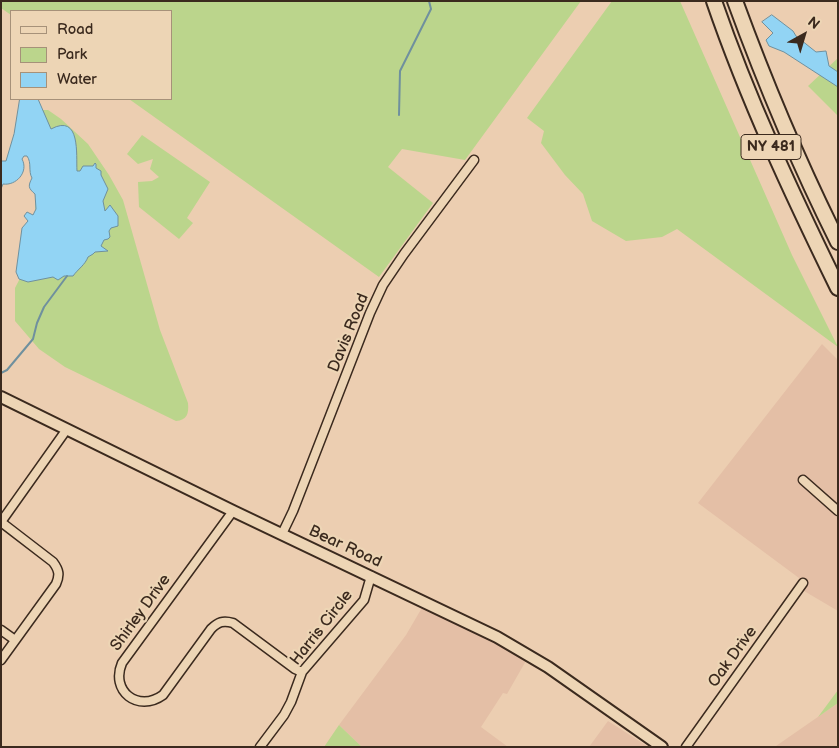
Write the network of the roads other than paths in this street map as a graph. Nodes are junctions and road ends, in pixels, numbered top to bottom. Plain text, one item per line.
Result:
1 (714, 1) edge
2 (735, 1) edge
3 (474, 160) dead end
4 (838, 242) edge
5 (838, 288) edge
6 (1, 397) edge
7 (67, 429) junction
8 (804, 480) dead end
9 (234, 511) junction
10 (838, 511) edge
11 (1, 522) edge
12 (282, 534) junction
13 (371, 576) junction
14 (803, 583) dead end
15 (1, 630) edge
16 (15, 640) junction
17 (1, 660) edge
18 (302, 672) junction
19 (260, 747) edge
20 (662, 747) edge
21 (686, 747) edge

1 - 5 highway, NY 481
2 - 4 highway, NY 481
3 - 12 street, Davis Road
6 - 7 main road, Bear Road
7 - 9 main road, Bear Road
7 - 11 street
8 - 10 street
9 - 12 main road, Bear Road
9 - 18 street, Shirley Drive
11 - 16 street
12 - 13 main road, Bear Road
13 - 18 street, Harris Circle
13 - 20 main road, Bear Road
14 - 21 street, Oak Drive
15 - 16 street
16 - 17 street
18 - 19 street, Harris Circle

